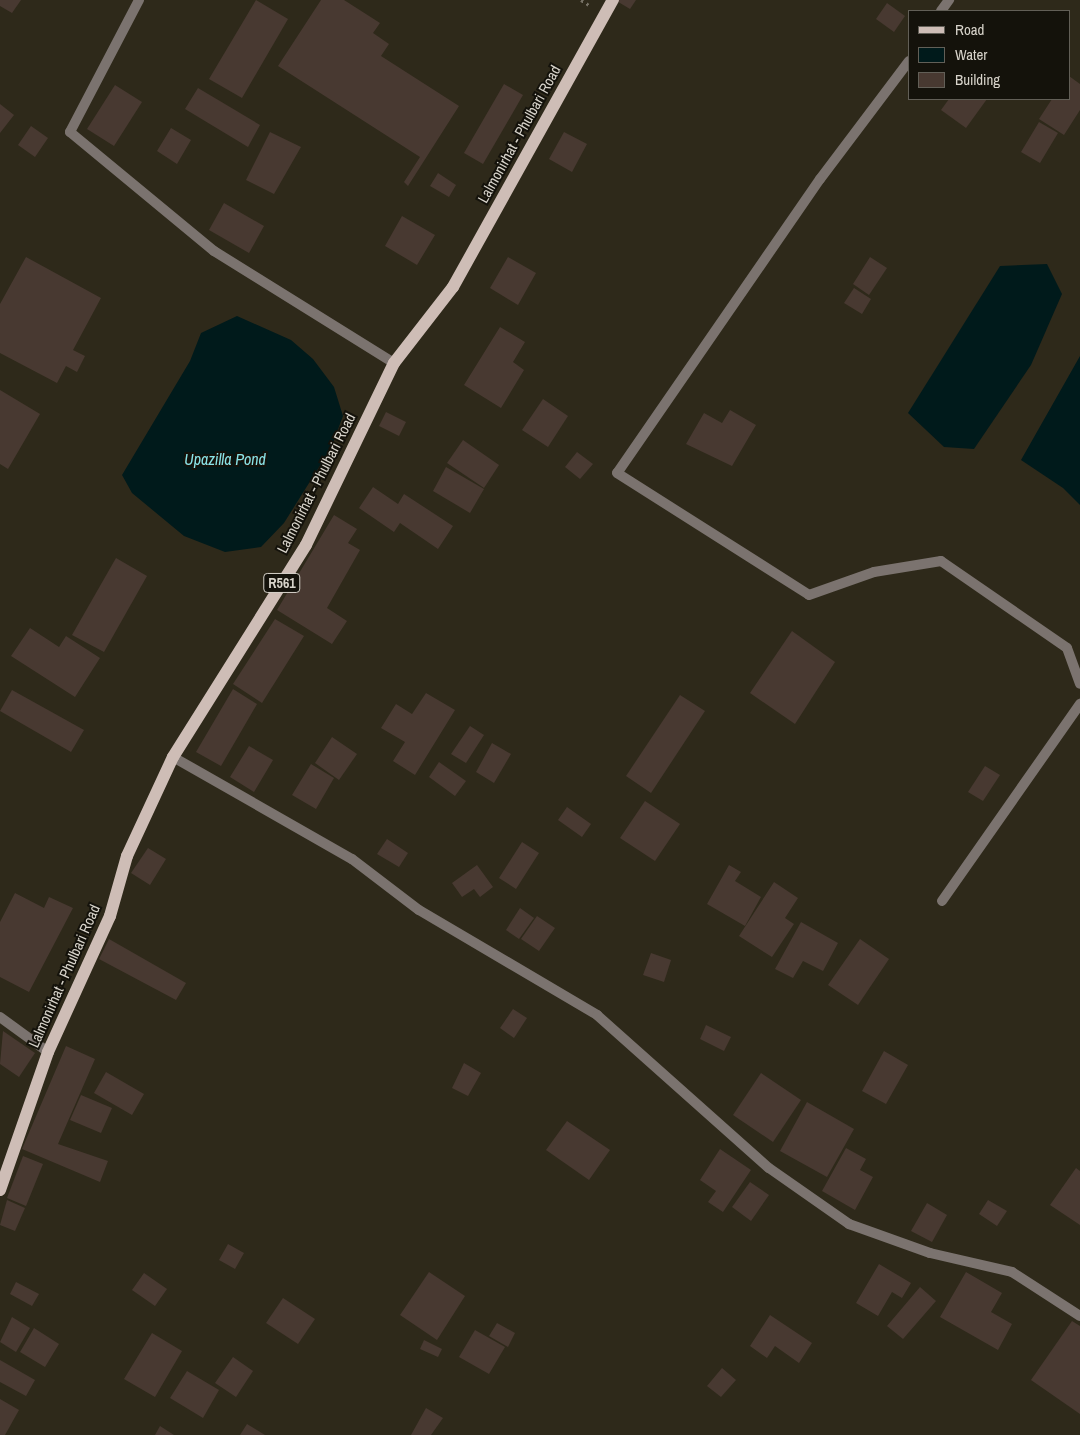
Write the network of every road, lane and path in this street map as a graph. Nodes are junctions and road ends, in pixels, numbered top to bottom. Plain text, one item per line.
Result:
1 (139, 0) edge
2 (613, 0) edge
3 (908, 61) edge
4 (394, 363) junction
5 (1080, 684) edge
6 (1080, 704) edge
7 (174, 757) junction
8 (942, 901) dead end
9 (0, 1017) edge
10 (48, 1052) junction
11 (0, 1190) edge
12 (1080, 1316) edge

1 - 4 street
2 - 4 main road, Lalmonirhat - Phulbari Road / R561
3 - 5 street
4 - 7 main road, Lalmonirhat - Phulbari Road / R561
6 - 8 street
7 - 10 main road, Lalmonirhat - Phulbari Road / R561
7 - 12 street
9 - 10 street
10 - 11 main road, Lalmonirhat - Phulbari Road / R561

